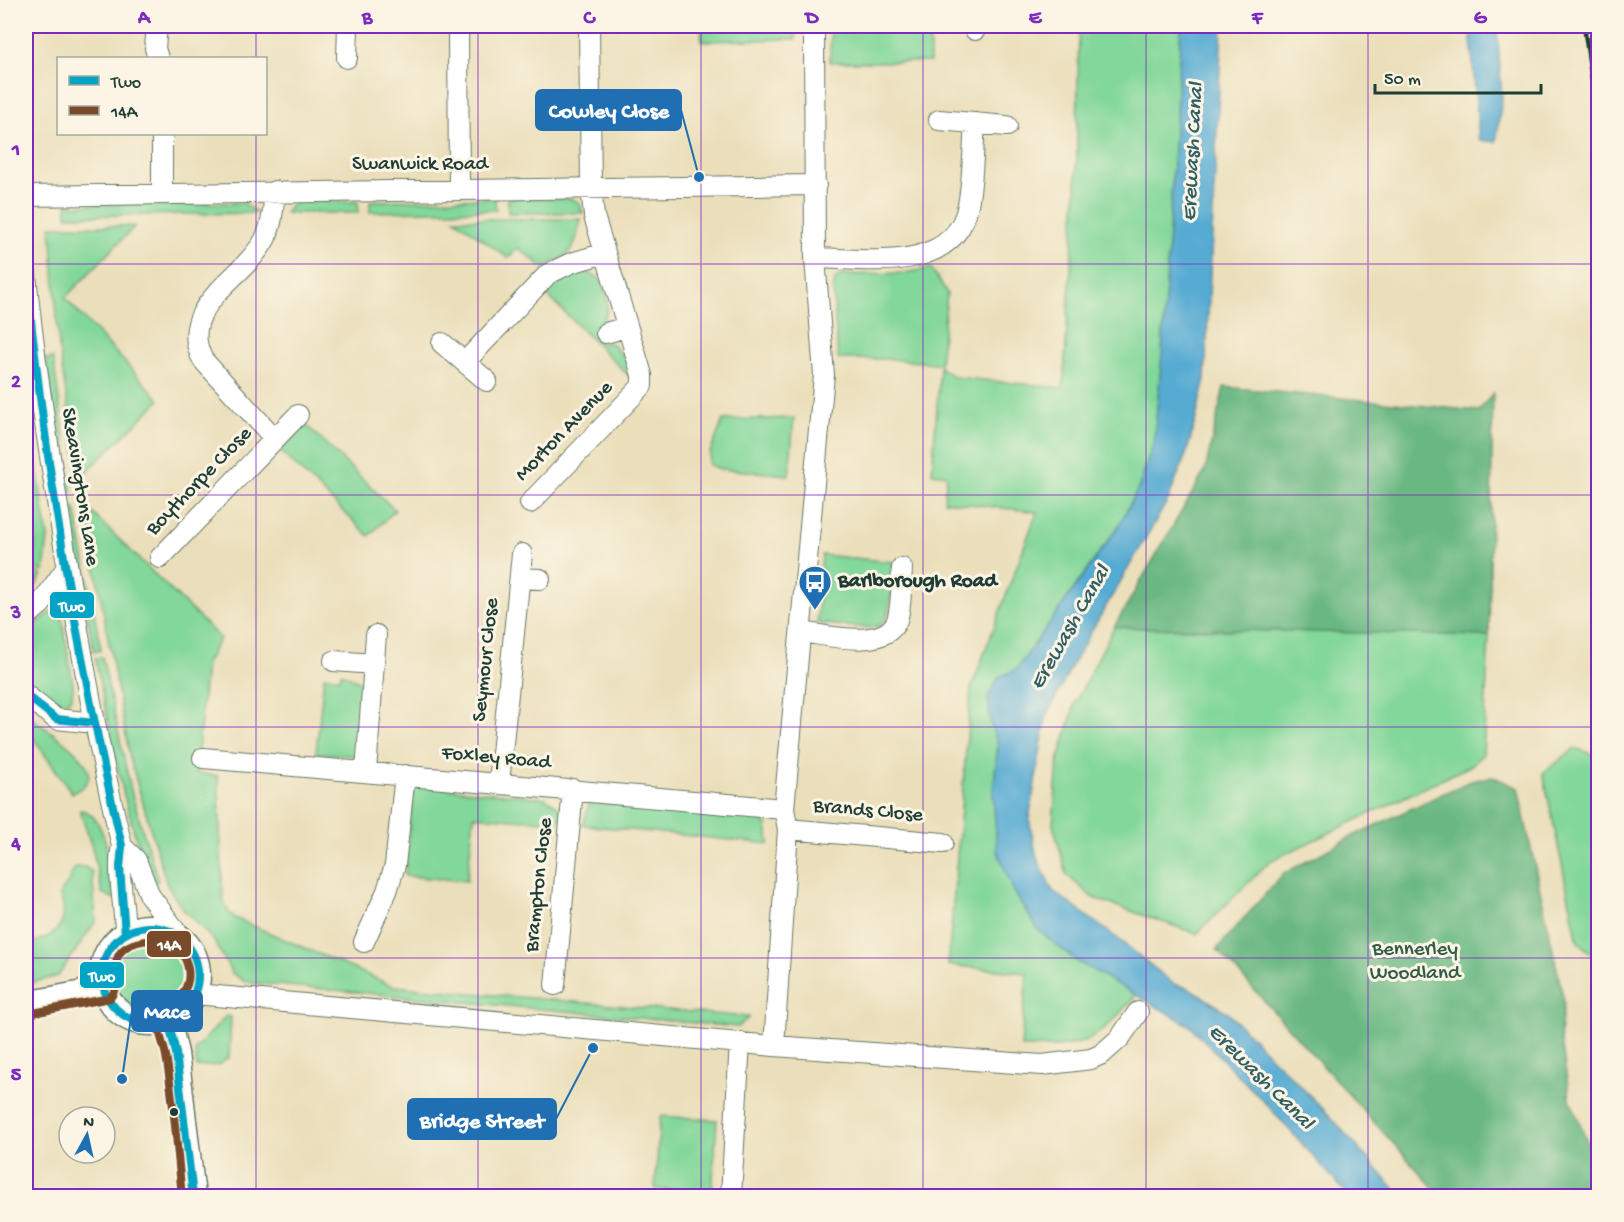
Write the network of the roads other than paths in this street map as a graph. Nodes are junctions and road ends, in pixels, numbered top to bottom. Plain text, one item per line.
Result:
1 (157, 26) edge
2 (348, 26) edge
3 (458, 26) edge
4 (589, 26) edge
5 (814, 26) edge
6 (158, 57) edge
7 (347, 58) dead end
8 (939, 120) dead end
9 (975, 123) junction
10 (1007, 126) dead end
11 (162, 135) edge
12 (816, 185) junction
13 (591, 188) junction
14 (459, 189) junction
15 (275, 191) junction
16 (162, 194) junction
17 (26, 196) edge
18 (605, 253) junction
19 (815, 258) junction
20 (26, 274) edge
21 (626, 327) junction
22 (606, 333) dead end
23 (442, 343) dead end
24 (465, 362) junction
25 (487, 381) dead end
26 (298, 415) dead end
27 (275, 439) junction
28 (530, 503) dead end
29 (522, 554) dead end
30 (160, 558) dead end
31 (67, 567) junction
32 (902, 568) dead end
33 (520, 578) junction
34 (540, 579) dead end
35 (26, 617) edge
36 (801, 632) junction
37 (376, 635) dead end
38 (334, 662) dead end
39 (374, 664) junction
40 (26, 695) edge
41 (95, 723) junction
42 (203, 758) dead end
43 (366, 772) junction
44 (405, 775) junction
45 (499, 783) junction
46 (573, 789) junction
47 (784, 809) junction
48 (788, 829) junction
49 (943, 843) dead end
50 (122, 846) junction
51 (125, 934) junction
52 (181, 938) junction
53 (364, 942) dead end
54 (555, 985) dead end
55 (104, 989) junction
56 (195, 994) junction
57 (26, 1004) edge
58 (1138, 1012) dead end
59 (168, 1020) junction
60 (740, 1042) junction
61 (774, 1046) junction
62 (193, 1197) edge
63 (731, 1197) edge

1 - 6 street
2 - 7 street
3 - 14 street
4 - 13 street, Morton Avenue
5 - 12 street
8 - 9 street
9 - 10 street
9 - 19 street
11 - 16 street
12 - 13 street, Swanwick Road
12 - 19 street
13 - 14 street, Swanwick Road
13 - 18 street, Morton Avenue
14 - 15 street, Swanwick Road
15 - 16 street, Swanwick Road
15 - 27 street, Boythorpe Close
16 - 17 street, Swanwick Road
18 - 21 street, Morton Avenue
18 - 24 street
19 - 36 street
20 - 31 street, Skeavingtons Lane
21 - 22 street
21 - 28 street, Morton Avenue
23 - 24 street
24 - 25 street
26 - 27 street, Boythorpe Close
27 - 30 street, Boythorpe Close
29 - 33 street, Seymour Close
31 - 35 street
31 - 41 street, Skeavingtons Lane
32 - 36 street
33 - 34 street, Seymour Close
33 - 45 street, Seymour Close
36 - 47 street
37 - 39 street
38 - 39 street
39 - 43 street
40 - 41 street
41 - 50 street, Skeavingtons Lane
42 - 43 street, Foxley Road
43 - 44 street, Foxley Road
44 - 45 street, Foxley Road
44 - 53 street
45 - 46 street, Foxley Road
46 - 47 street, Foxley Road
46 - 54 street, Brampton Close
47 - 48 street
48 - 49 street, Brands Close
48 - 61 street
50 - 51 street, Skeavingtons Lane
50 - 52 street, Skeavingtons Lane
51 - 52 street
51 - 55 street
52 - 56 street
55 - 57 street
55 - 59 street
56 - 59 street
56 - 60 street
58 - 61 street
59 - 62 street
60 - 61 street
60 - 63 street

